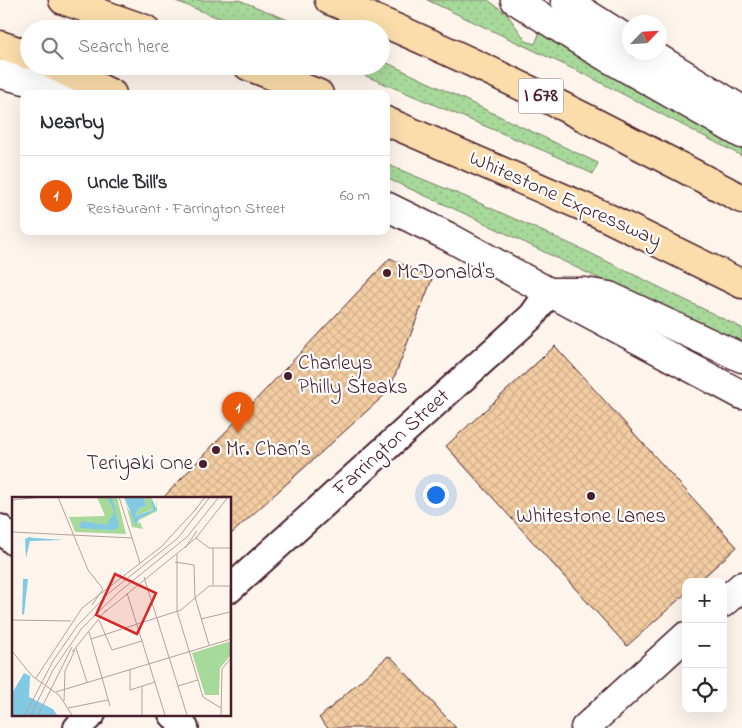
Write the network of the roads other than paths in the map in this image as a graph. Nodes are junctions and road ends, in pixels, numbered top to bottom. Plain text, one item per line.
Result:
1 (54, 0) edge
2 (63, 0) edge
3 (515, 0) edge
4 (565, 0) edge
5 (332, 1) edge
6 (111, 16) junction
7 (121, 20) edge
8 (377, 20) edge
9 (390, 26) edge
10 (622, 36) edge
11 (0, 45) edge
12 (20, 53) edge
13 (661, 60) edge
14 (0, 74) edge
15 (73, 75) edge
16 (271, 75) edge
17 (65, 90) edge
18 (104, 90) edge
19 (309, 90) edge
20 (742, 110) edge
21 (390, 123) edge
22 (742, 134) edge
23 (742, 199) edge
24 (390, 208) edge
25 (742, 284) edge
26 (549, 292) junction
27 (742, 358) edge
28 (742, 396) edge
29 (0, 528) edge
30 (12, 540) edge
31 (742, 586) edge
32 (231, 588) edge
33 (727, 599) edge
34 (682, 640) edge
35 (90, 716) edge
36 (174, 716) edge
37 (77, 728) edge
38 (184, 728) edge
39 (585, 728) edge

1 - 6 highway
2 - 6 highway
3 - 22 main road
4 - 10 main road
5 - 8 highway, I 678
6 - 7 highway
9 - 23 highway, I 678
11 - 12 highway
13 - 20 main road
14 - 17 main road
15 - 18 highway
16 - 19 highway
21 - 25 highway, Whitestone Expressway
24 - 26 main road
26 - 27 main road
26 - 28 main road
26 - 32 street, Farrington Street
29 - 30 street
31 - 33 main road
34 - 39 main road
35 - 37 street
36 - 38 street

